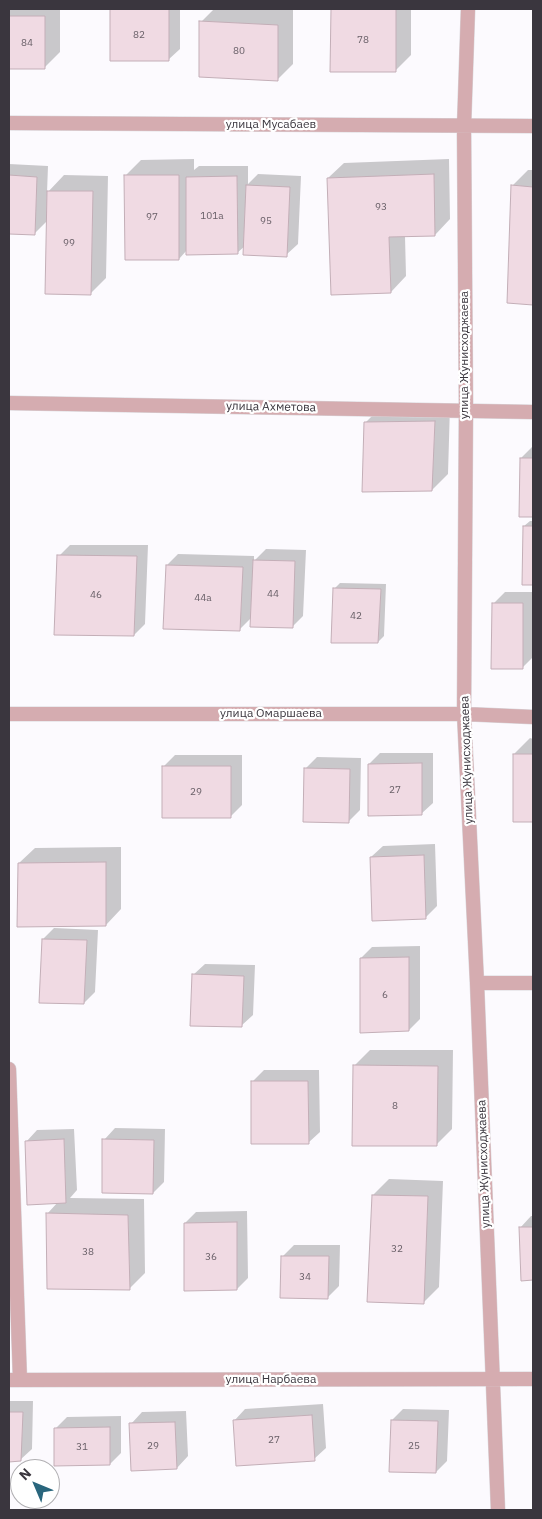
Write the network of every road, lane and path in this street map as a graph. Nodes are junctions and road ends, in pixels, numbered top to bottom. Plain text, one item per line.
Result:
1 (468, 9) edge
2 (9, 123) edge
3 (464, 126) junction
4 (533, 126) edge
5 (9, 403) edge
6 (466, 410) junction
7 (533, 412) edge
8 (9, 714) edge
9 (464, 714) junction
10 (533, 717) edge
11 (477, 983) junction
12 (533, 983) edge
13 (9, 1069) edge
14 (533, 1378) edge
15 (492, 1379) junction
16 (14, 1380) edge
17 (498, 1510) edge

1 - 3 street, улица Жунисходжаева
2 - 3 street, улица Мусабаев
3 - 4 street, улица Мусабаев
3 - 6 street, улица Жунисходжаева
5 - 6 street, улица Ахметова
6 - 7 street, улица Ахметова
6 - 9 street, улица Жунисходжаева
8 - 9 street, улица Омаршаева
9 - 10 street, улица Омаршаева
9 - 11 street, улица Жунисходжаева
11 - 12 street
11 - 15 street, улица Жунисходжаева
13 - 16 street
14 - 15 street, улица Нарбаева
15 - 16 street, улица Нарбаева
15 - 17 street, улица Жунисходжаева

